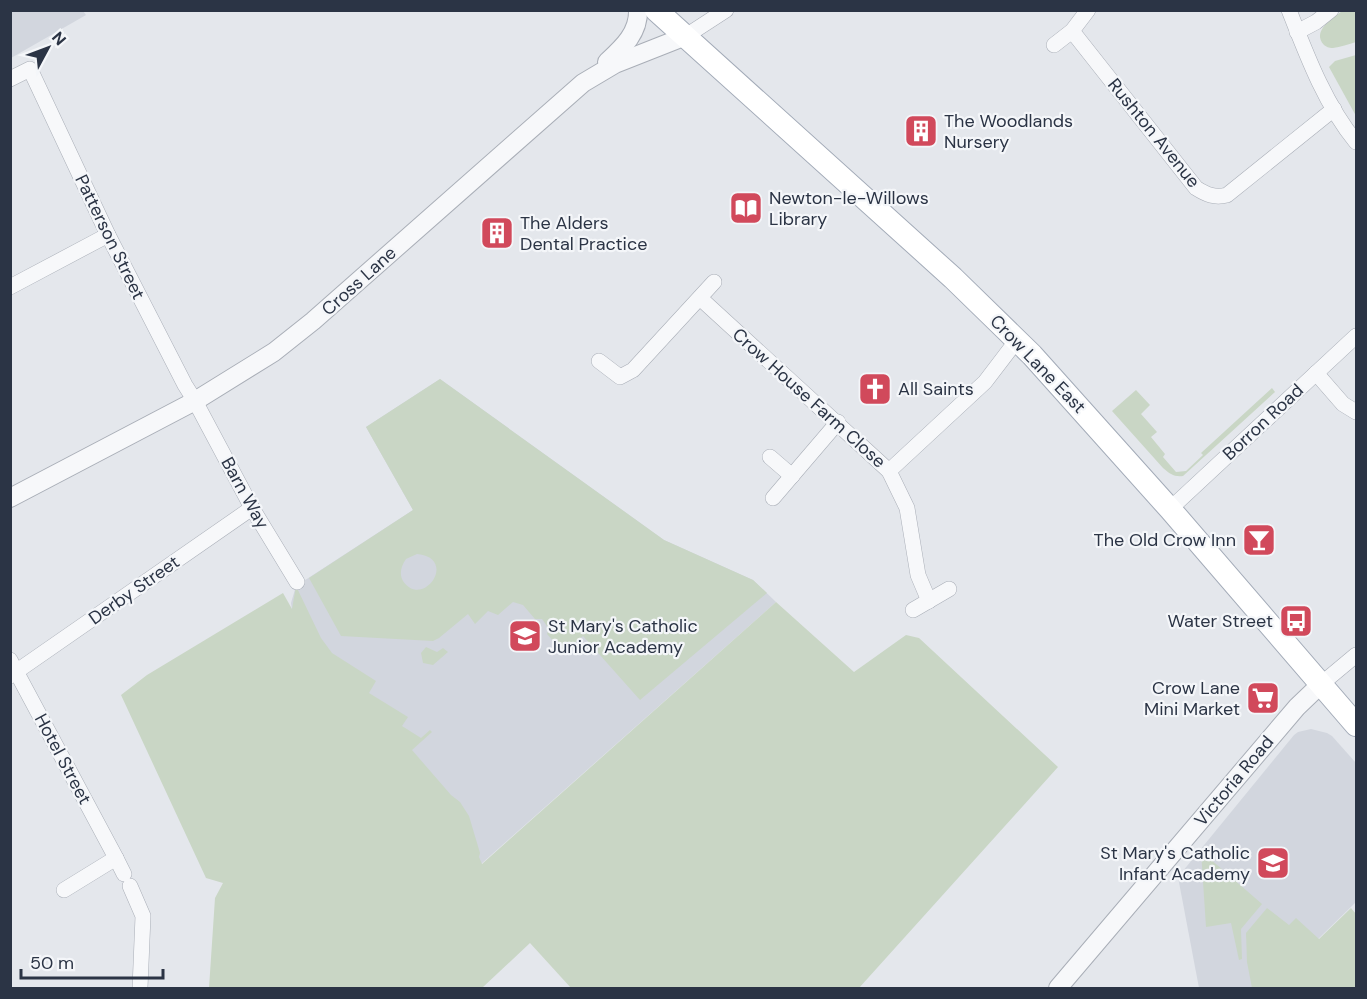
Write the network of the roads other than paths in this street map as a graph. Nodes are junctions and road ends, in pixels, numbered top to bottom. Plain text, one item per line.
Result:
1 (638, 10) edge
2 (656, 10) edge
3 (726, 10) edge
4 (1088, 10) edge
5 (1288, 10) edge
6 (1330, 10) edge
7 (1072, 31) junction
8 (1297, 32) junction
9 (686, 36) junction
10 (1054, 45) dead end
11 (10, 79) edge
12 (583, 83) junction
13 (1334, 109) junction
14 (1356, 142) edge
15 (108, 235) junction
16 (714, 282) dead end
17 (10, 287) edge
18 (700, 298) junction
19 (1356, 336) edge
20 (1017, 340) junction
21 (599, 361) dead end
22 (1316, 373) junction
23 (195, 401) junction
24 (1356, 412) edge
25 (838, 422) junction
26 (770, 457) dead end
27 (889, 471) junction
28 (792, 476) junction
29 (10, 498) edge
30 (773, 498) dead end
31 (252, 508) junction
32 (1170, 509) junction
33 (297, 582) dead end
34 (949, 589) dead end
35 (929, 601) junction
36 (913, 610) dead end
37 (1356, 655) edge
38 (13, 670) edge
39 (1320, 685) junction
40 (1356, 725) edge
41 (116, 858) junction
42 (64, 890) dead end
43 (140, 988) edge
44 (1058, 988) edge

1 - 12 street
2 - 9 main road, Crow Lane East
3 - 9 street
4 - 7 street
5 - 8 street
6 - 8 street
7 - 10 street
7 - 13 street, Rushton Avenue
8 - 13 street
9 - 12 street, Cross Lane
9 - 20 main road, Crow Lane East
11 - 15 street, Patterson Street
12 - 23 street, Cross Lane
13 - 14 street
15 - 17 street
15 - 23 street, Patterson Street
16 - 18 street
18 - 21 street
18 - 25 street, Crow House Farm Close
19 - 22 street, Borron Road
20 - 27 street, Crow House Farm Close
20 - 32 main road, Crow Lane East
22 - 24 street
22 - 32 street, Borron Road
23 - 29 street, Cross Lane
23 - 31 street, Barn Way
25 - 27 street, Crow House Farm Close
25 - 28 street
26 - 28 street
27 - 35 street
28 - 30 street
31 - 33 street, Barn Way
31 - 38 street, Derby Street
32 - 39 main road, Crow Lane East
34 - 35 street
35 - 36 street
37 - 39 street
38 - 41 street, Hotel Street
39 - 40 main road, Crow Lane East
39 - 44 street, Victoria Road
41 - 42 street
41 - 43 street, Hotel Street

